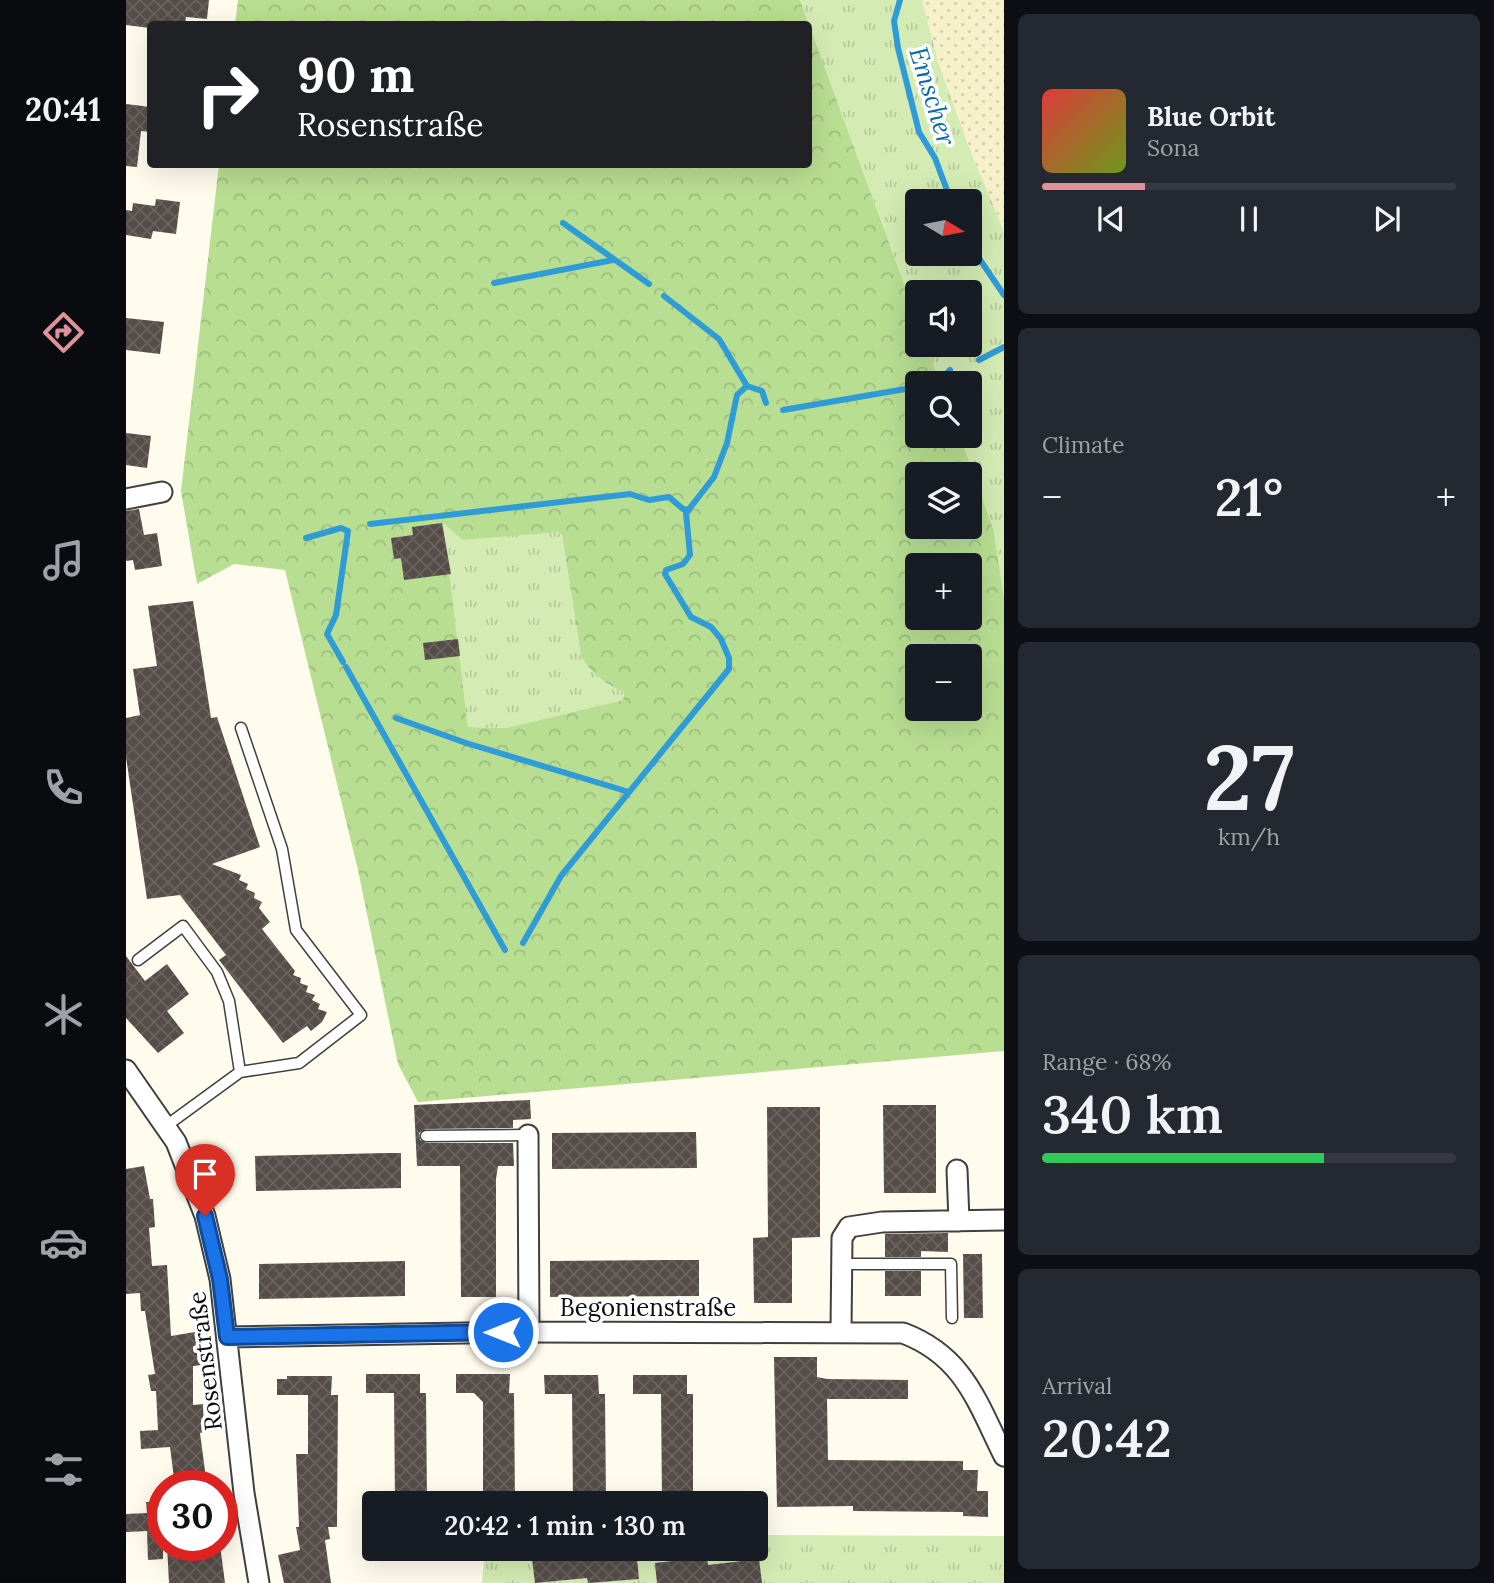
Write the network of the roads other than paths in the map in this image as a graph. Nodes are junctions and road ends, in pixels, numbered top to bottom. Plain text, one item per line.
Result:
1 (162, 492) dead end
2 (126, 499) edge
3 (241, 728) dead end
4 (138, 960) dead end
5 (126, 1070) edge
6 (240, 1072) junction
7 (166, 1126) junction
8 (528, 1135) joint
9 (426, 1136) dead end
10 (957, 1170) dead end
11 (1004, 1220) edge
12 (959, 1221) junction
13 (842, 1264) junction
14 (952, 1318) dead end
15 (841, 1331) junction
16 (529, 1332) junction
17 (227, 1337) junction
18 (1004, 1456) edge
19 (259, 1583) edge

1 - 2 street
3 - 6 lane
4 - 6 lane
5 - 7 street, Rosenstraße
6 - 7 lane
7 - 17 street, Rosenstraße
8 - 9 lane
8 - 16 street
10 - 12 street
11 - 12 street
12 - 13 street
13 - 14 lane
13 - 15 street
15 - 16 street, Begonienstraße
15 - 18 street, Begonienstraße
16 - 17 street, Begonienstraße
17 - 19 street, Rosenstraße

